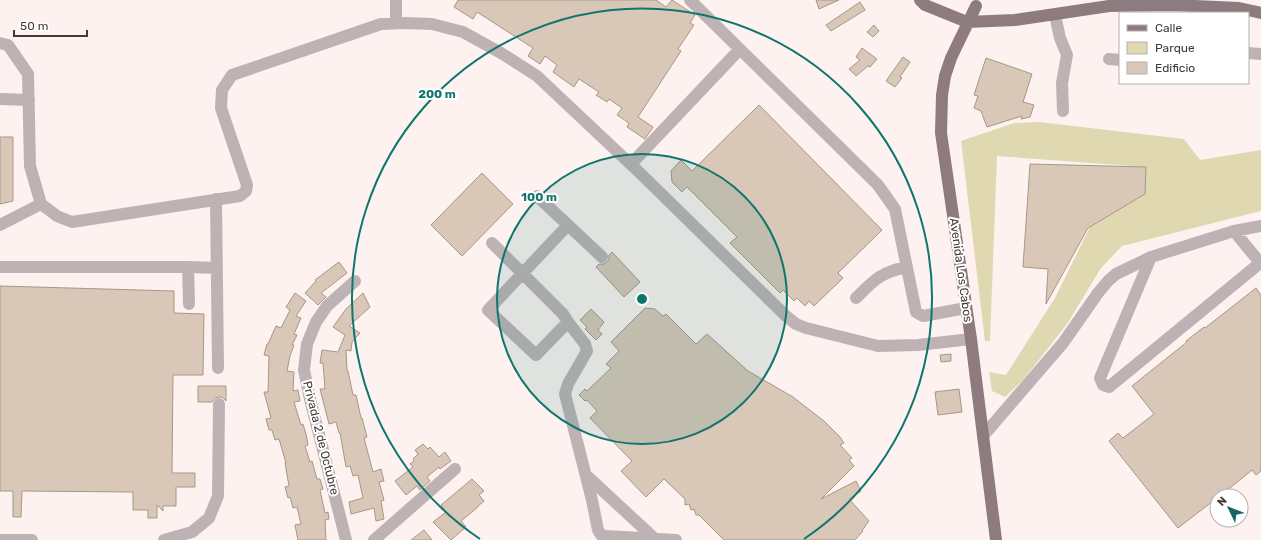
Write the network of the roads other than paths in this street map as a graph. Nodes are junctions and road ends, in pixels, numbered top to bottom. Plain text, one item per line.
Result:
1 (396, 0) edge
2 (690, 0) edge
3 (920, 0) edge
4 (972, 3) edge
5 (1174, 9) edge
6 (1261, 12) edge
7 (1055, 15) junction
8 (996, 21) junction
9 (967, 22) junction
10 (396, 23) junction
11 (0, 43) edge
12 (740, 49) junction
13 (1249, 53) edge
14 (1261, 54) edge
15 (0, 99) edge
16 (29, 100) junction
17 (1063, 111) dead end
18 (631, 164) junction
19 (537, 196) dead end
20 (216, 199) junction
21 (42, 204) junction
22 (0, 225) edge
23 (568, 225) junction
24 (1261, 226) edge
25 (1234, 231) junction
26 (492, 243) dead end
27 (602, 257) dead end
28 (1151, 257) junction
29 (1261, 263) edge
30 (0, 267) edge
31 (188, 267) junction
32 (907, 267) junction
33 (217, 268) junction
34 (522, 274) junction
35 (355, 281) dead end
36 (856, 298) dead end
37 (189, 304) dead end
38 (966, 308) junction
39 (568, 322) junction
40 (971, 339) junction
41 (218, 368) dead end
42 (219, 404) dead end
43 (983, 436) junction
44 (455, 469) dead end
45 (586, 475) junction
46 (655, 539) junction
47 (0, 540) edge
48 (32, 540) edge
49 (164, 540) edge
50 (346, 540) edge
51 (374, 540) edge
52 (676, 540) edge
53 (996, 540) edge

1 - 10 street
2 - 12 street
3 - 9 main road
4 - 8 main road
4 - 9 main road, Avenida Los Cabos
5 - 6 main road
5 - 7 main road
7 - 8 main road
7 - 17 street
8 - 9 main road
9 - 38 main road, Avenida Los Cabos
10 - 18 street
10 - 20 street
11 - 16 street
12 - 18 street
12 - 32 street
13 - 14 street
15 - 16 street
16 - 21 street
18 - 40 street
19 - 23 street
20 - 21 street
20 - 33 street
21 - 22 street
23 - 27 street
23 - 34 street
24 - 25 street
25 - 28 street
25 - 29 street
26 - 34 street
28 - 29 street
28 - 43 street
30 - 31 street
31 - 33 street
31 - 37 street
32 - 36 street
32 - 38 street
33 - 41 street
34 - 39 street
34 - 39 street
35 - 50 street, Privada 2 de Octubre
38 - 40 main road, Avenida Los Cabos
39 - 45 street
40 - 43 main road, Avenida Los Cabos
42 - 49 street
43 - 53 main road, Avenida Los Cabos
44 - 51 street
45 - 46 street
45 - 46 street
46 - 52 street
47 - 48 street

